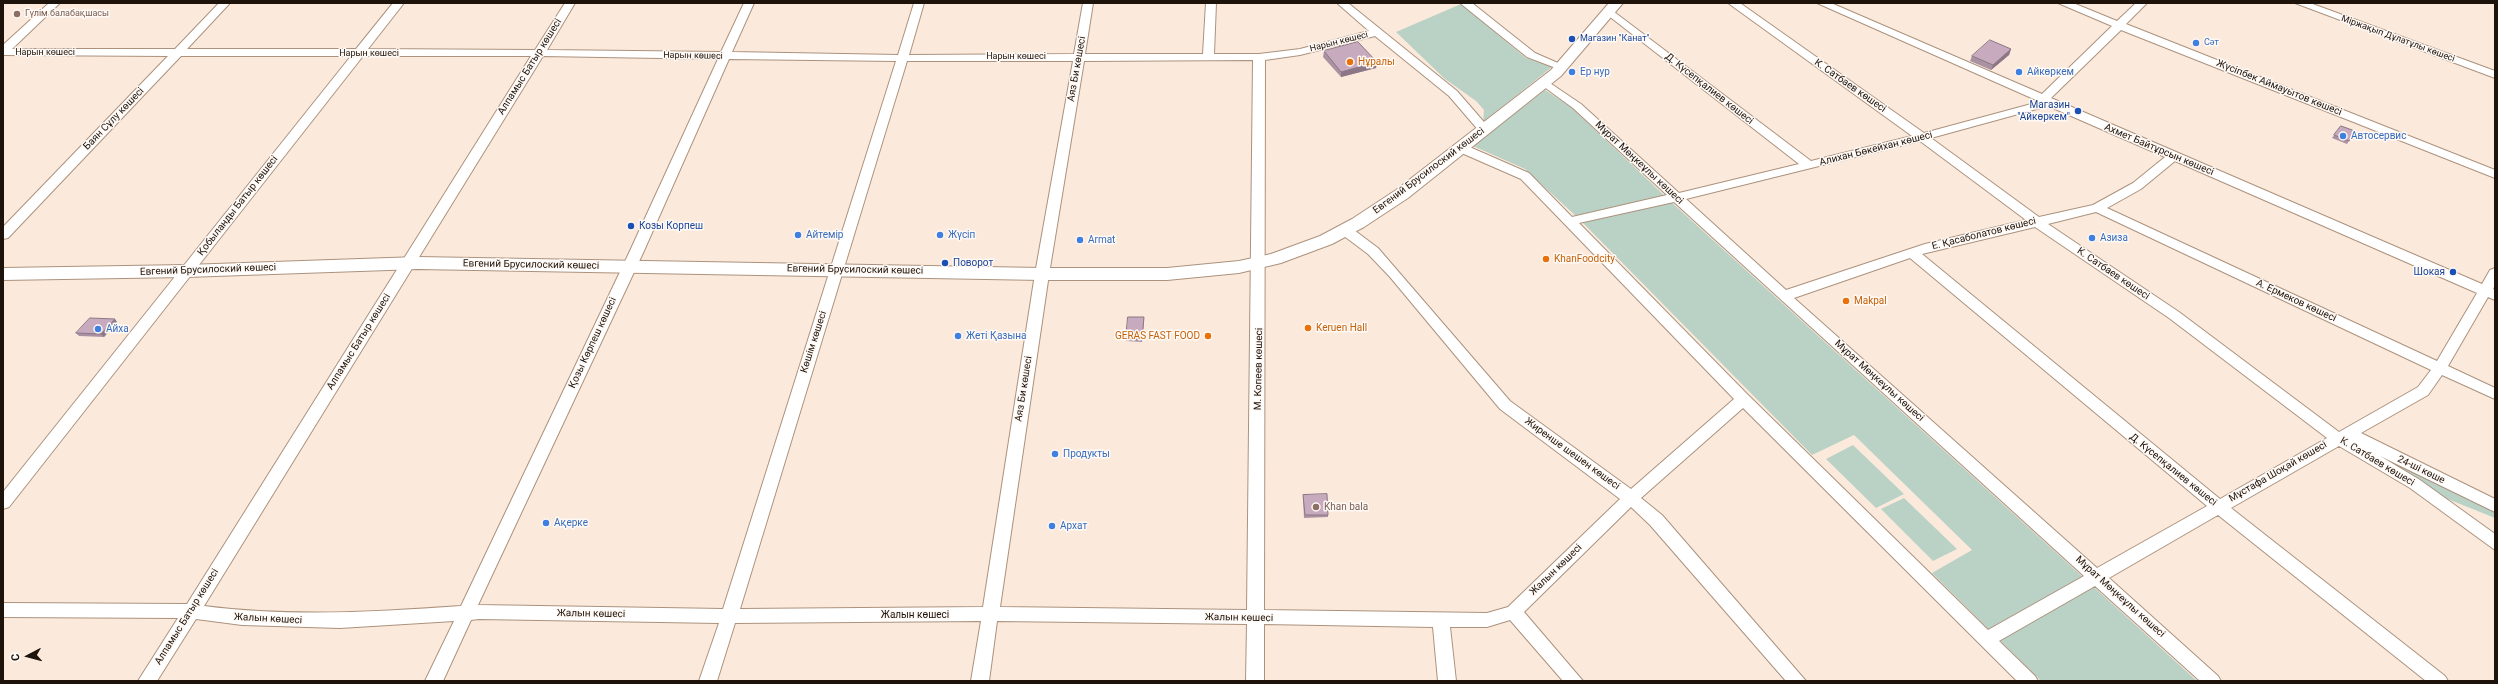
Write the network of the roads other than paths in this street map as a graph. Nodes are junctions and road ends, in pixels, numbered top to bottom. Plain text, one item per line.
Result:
1 (55, 3) edge
2 (225, 3) edge
3 (399, 3) edge
4 (570, 3) edge
5 (749, 3) edge
6 (920, 3) edge
7 (1088, 3) edge
8 (1211, 3) edge
9 (1342, 3) edge
10 (1465, 3) edge
11 (1733, 3) edge
12 (1822, 3) edge
13 (2063, 3) edge
14 (2142, 3) edge
15 (2300, 3) edge
16 (1613, 7) edge
17 (2120, 25) junction
18 (1379, 32) junction
19 (3, 52) edge
20 (176, 54) junction
21 (358, 54) junction
22 (539, 54) junction
23 (726, 56) junction
24 (1079, 57) junction
25 (1208, 57) junction
26 (1259, 57) junction
27 (903, 58) junction
28 (1561, 67) junction
29 (2495, 75) edge
30 (1544, 82) junction
31 (2042, 99) junction
32 (1484, 129) junction
33 (1922, 137) junction
34 (1461, 148) junction
35 (2174, 156) junction
36 (1809, 166) junction
37 (2495, 174) edge
38 (1678, 198) junction
39 (2097, 208) junction
40 (1571, 221) junction
41 (2035, 221) junction
42 (1344, 230) junction
43 (3, 235) edge
44 (1912, 253) junction
45 (409, 263) junction
46 (1259, 263) junction
47 (629, 267) junction
48 (838, 270) junction
49 (186, 271) junction
50 (2495, 273) edge
51 (3, 274) edge
52 (1042, 274) junction
53 (2490, 293) edge
54 (1784, 296) junction
55 (2440, 368) junction
56 (2495, 394) edge
57 (1743, 399) junction
58 (2342, 436) junction
59 (1631, 498) junction
60 (3, 503) edge
61 (2495, 506) edge
62 (2219, 507) junction
63 (2495, 543) edge
64 (2097, 576) junction
65 (3, 610) edge
66 (190, 611) junction
67 (466, 612) junction
68 (1513, 612) junction
69 (990, 614) junction
70 (730, 616) junction
71 (1255, 619) junction
72 (1441, 621) junction
73 (1986, 639) junction
74 (147, 681) edge
75 (434, 681) edge
76 (708, 681) edge
77 (980, 681) edge
78 (1255, 681) edge
79 (1447, 681) edge
80 (1574, 681) edge
81 (1797, 681) edge
82 (2029, 681) edge
83 (2212, 681) edge
84 (2439, 681) edge

1 - 19 street
2 - 20 street, Баян Сұлу көшесі
3 - 21 street, Қобыланды Батыр көшесі
4 - 22 street, Алпамыс Батыр көшесі
5 - 23 street, Қозы Көрпеш көшесі
6 - 27 street, Көшім көшесі
7 - 24 street, Аяз Би көшесі
8 - 25 street
9 - 18 street
10 - 28 street
11 - 33 street, К. Сатбаев көшесі
12 - 31 street, Ахмет Байтұрсын көшесі
13 - 17 street, Жүсіпбек Аймауытов көшесі
14 - 17 street, Алихан Бөкейхан көшесі
15 - 29 street, Міржақып Дұлатұлы көшесі
16 - 28 main road, Евгений Брусилоский көшесі
16 - 36 street, Д. Күсепқалиев көшесі
17 - 31 street, Алихан Бөкейхан көшесі
17 - 37 street, Жүсіпбек Аймауытов көшесі
18 - 26 street, Нарын көшесі
18 - 32 street
19 - 20 street, Нарын көшесі
20 - 21 street, Нарын көшесі
20 - 43 street, Баян Сұлу көшесі
21 - 22 street, Нарын көшесі
21 - 49 street, Қобыланды Батыр көшесі
22 - 23 street, Нарын көшесі
22 - 45 street, Алпамыс Батыр көшесі
23 - 27 street, Нарын көшесі
23 - 47 street, Қозы Көрпеш көшесі
24 - 25 street, Нарын көшесі
24 - 27 street, Нарын көшесі
24 - 52 street, Аяз Би көшесі
25 - 26 street, Нарын көшесі
26 - 46 street, М. Копеев көшесі
27 - 48 street, Көшім көшесі
28 - 30 main road, Евгений Брусилоский көшесі
30 - 32 main road, Евгений Брусилоский көшесі
30 - 38 street, Мұрат Мөңкеұлы көшесі
31 - 33 street, Алихан Бөкейхан көшесі
31 - 35 street, Ахмет Байтұрсын көшесі
32 - 34 main road, Евгений Брусилоский көшесі
33 - 36 street, Алихан Бөкейхан көшесі
33 - 41 street, К. Сатбаев көшесі
34 - 40 street
34 - 42 main road, Евгений Брусилоский көшесі
35 - 39 street, Е. Қасаболатов көшесі
35 - 53 street, Ахмет Байтұрсын көшесі
36 - 38 street, Алихан Бөкейхан көшесі
38 - 40 street, Алихан Бөкейхан көшесі
38 - 54 street, Мұрат Мөңкеұлы көшесі
39 - 41 street, Е. Қасаболатов көшесі
39 - 55 street, А. Ермеков көшесі
40 - 57 street
41 - 44 street, Е. Қасаболатов көшесі
41 - 58 street, К. Сатбаев көшесі
42 - 46 main road, Евгений Брусилоский көшесі
42 - 59 street, Жиренше шешен көшесі
44 - 54 street, Е. Қасаболатов көшесі
44 - 62 street, Д. Күсепқалиев көшесі
45 - 47 main road, Евгений Брусилоский көшесі
45 - 49 main road, Евгений Брусилоский көшесі
45 - 66 street, Алпамыс Батыр көшесі
46 - 52 main road, Евгений Брусилоский көшесі
46 - 71 street, М. Копеев көшесі
47 - 48 main road, Евгений Брусилоский көшесі
47 - 67 street, Қозы Көрпеш көшесі
48 - 52 main road, Евгений Брусилоский көшесі
48 - 70 street, Көшім көшесі
49 - 51 main road, Евгений Брусилоский көшесі
49 - 60 street, Қобыланды Батыр көшесі
50 - 53 street, Мұстафа Шоқай көшесі
52 - 69 street, Аяз Би көшесі
53 - 55 street, Мұстафа Шоқай көшесі
54 - 64 street, Мұрат Мөңкеұлы көшесі
55 - 56 street, А. Ермеков көшесі
55 - 58 street, Мұстафа Шоқай көшесі
57 - 59 street, Жалын көшесі
57 - 73 street
58 - 61 street, 24-ші көше
58 - 62 street, Мұстафа Шоқай көшесі
58 - 63 street, К. Сатбаев көшесі
59 - 68 street, Жалын көшесі
59 - 81 street, Жиренше шешен көшесі
62 - 64 street, Мұстафа Шоқай көшесі
62 - 84 street, Д. Күсепқалиев көшесі
64 - 73 street, Мұстафа Шоқай көшесі
64 - 83 street, Мұрат Мөңкеұлы көшесі
65 - 66 street, Жалын көшесі
66 - 67 street, Жалын көшесі
66 - 74 street, Алпамыс Батыр көшесі
67 - 70 street, Жалын көшесі
67 - 75 street, Қозы Көрпеш көшесі
68 - 72 street, Жалын көшесі
68 - 80 street
69 - 70 street, Жалын көшесі
69 - 71 street, Жалын көшесі
69 - 77 street, Аяз Би көшесі
70 - 76 street, Көшім көшесі
71 - 72 street, Жалын көшесі
71 - 78 street, М. Копеев көшесі
72 - 79 street
73 - 82 street

